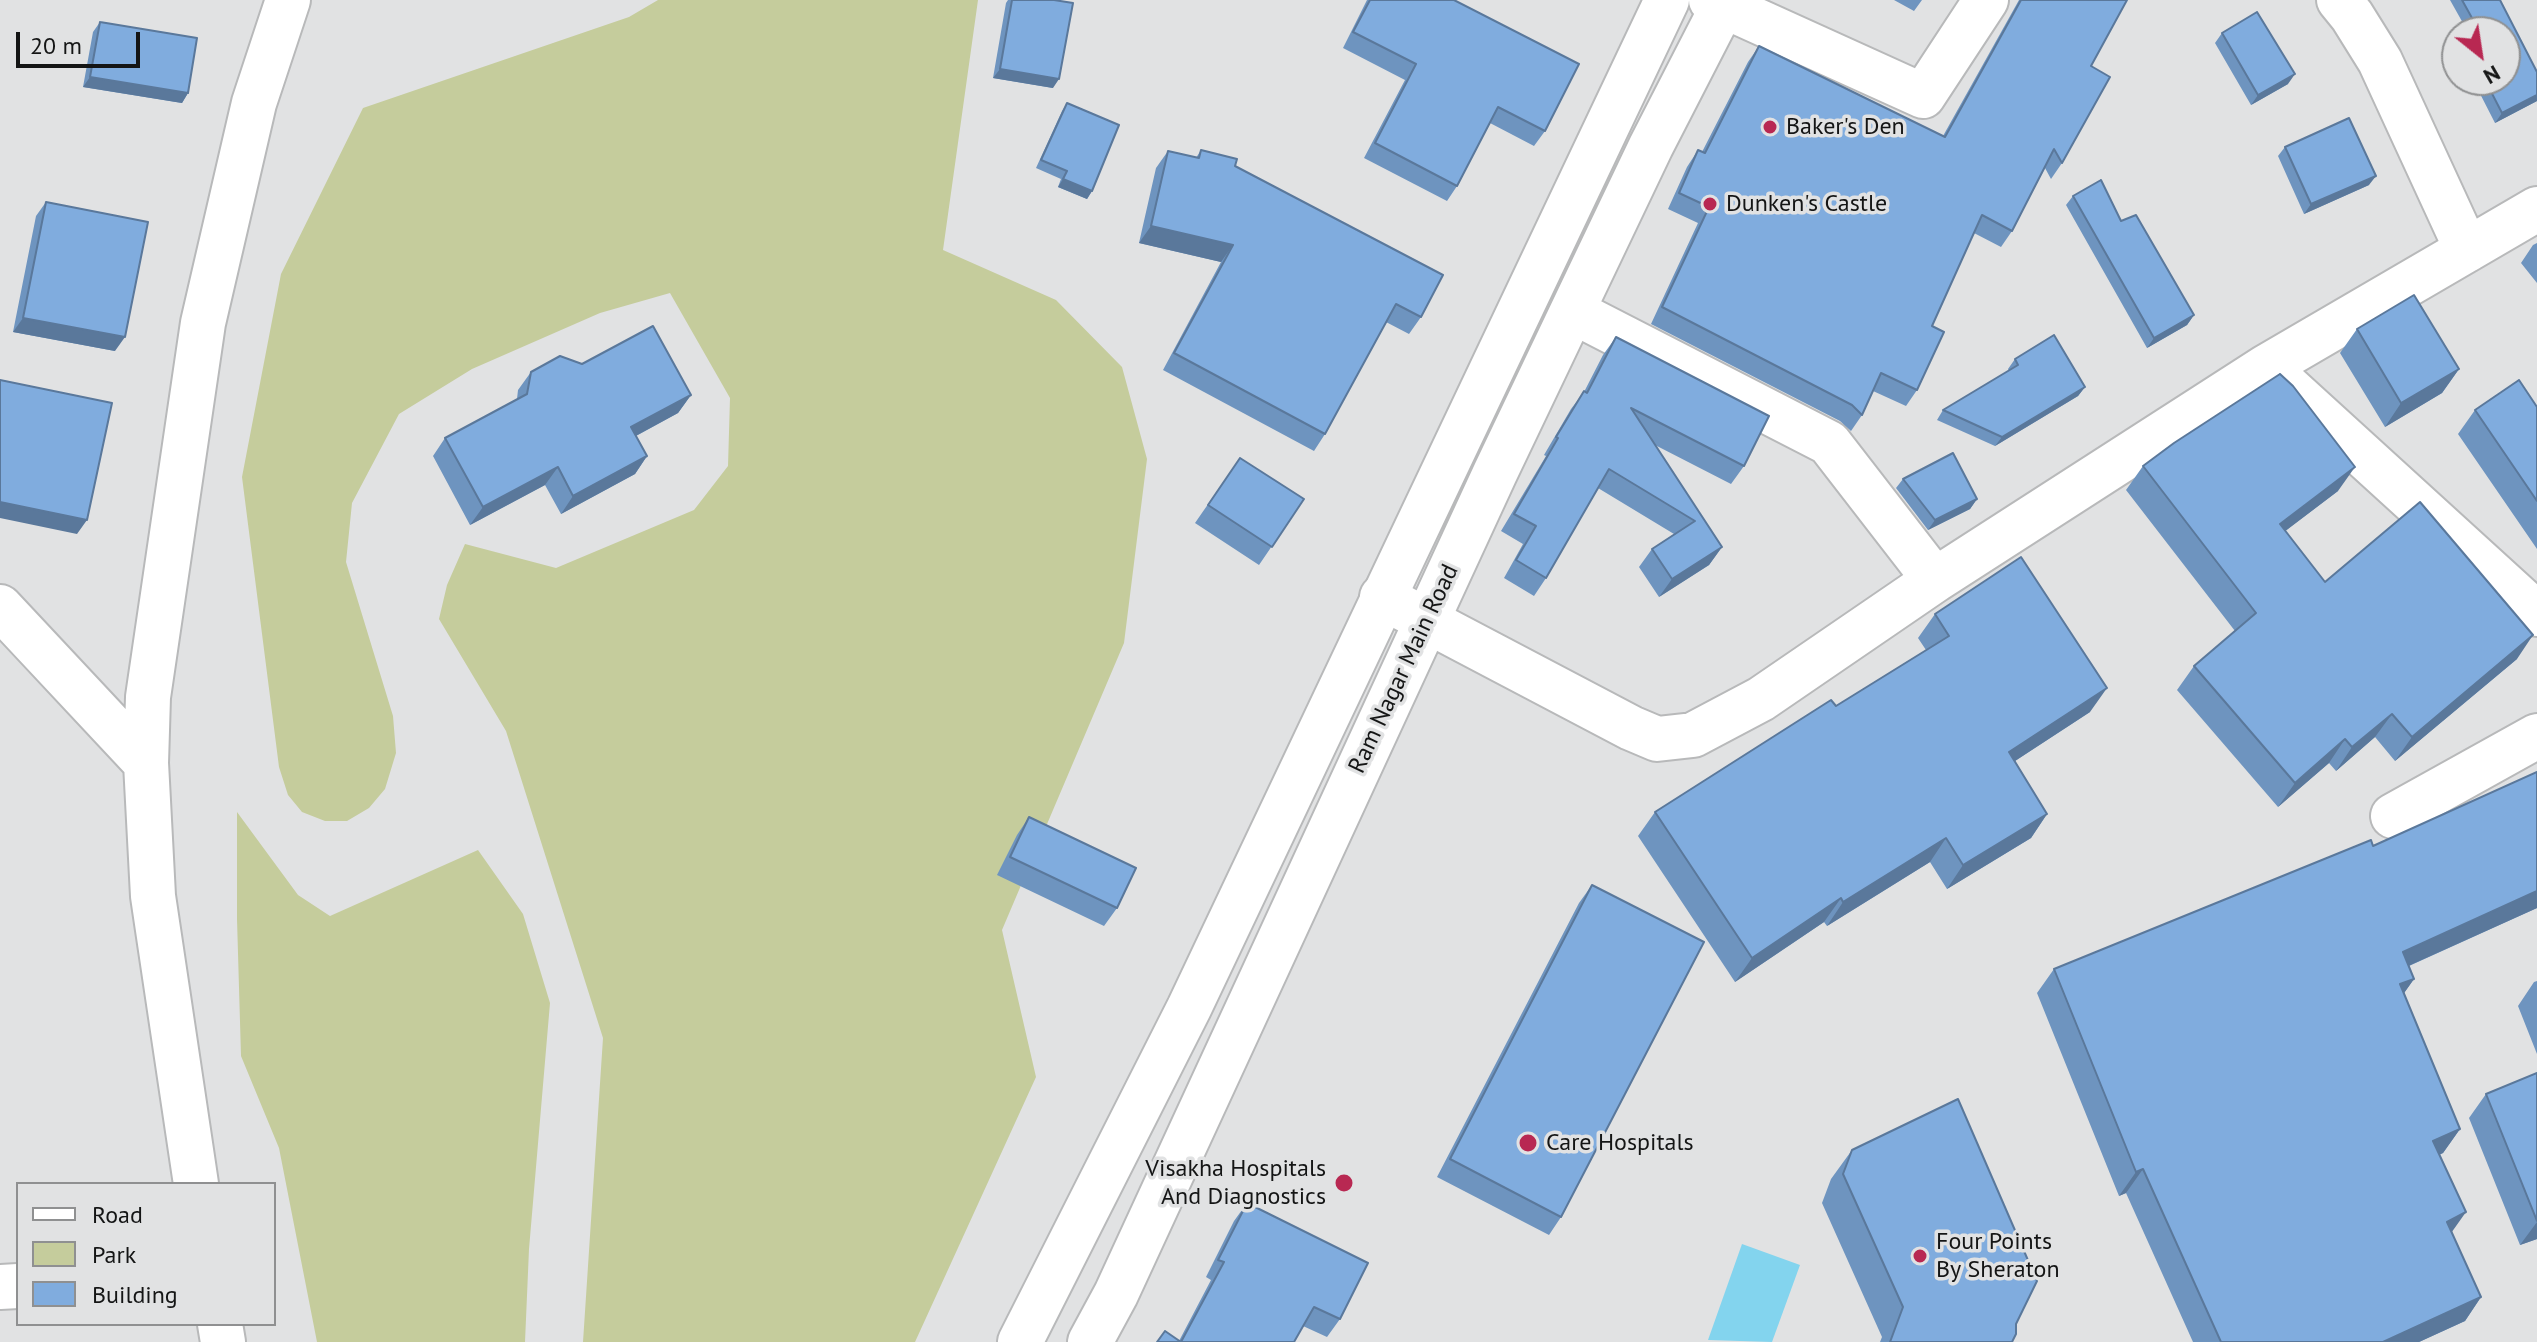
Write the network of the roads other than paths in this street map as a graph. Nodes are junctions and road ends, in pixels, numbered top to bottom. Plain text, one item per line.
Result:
1 (288, 0) edge
2 (1667, 0) edge
3 (1986, 0) edge
4 (2339, 0) edge
5 (1720, 2) edge
6 (2537, 209) edge
7 (2467, 250) junction
8 (1574, 312) junction
9 (2266, 367) junction
10 (1935, 580) junction
11 (1382, 597) junction
12 (0, 607) edge
13 (2537, 614) edge
14 (1428, 620) junction
15 (2537, 736) edge
16 (146, 763) junction
17 (2393, 816) dead end
18 (196, 1182) edge
19 (1020, 1342) edge
20 (1090, 1342) edge

1 - 16 street
2 - 11 street
3 - 5 street
4 - 7 street
5 - 8 street, Ram Nagar Main Road
6 - 7 street
7 - 9 street
8 - 10 street
8 - 14 street, Ram Nagar Main Road
9 - 10 street
9 - 13 street
10 - 14 street
11 - 14 street
11 - 19 street
12 - 16 street
14 - 20 street, Ram Nagar Main Road
15 - 17 street
16 - 18 street

